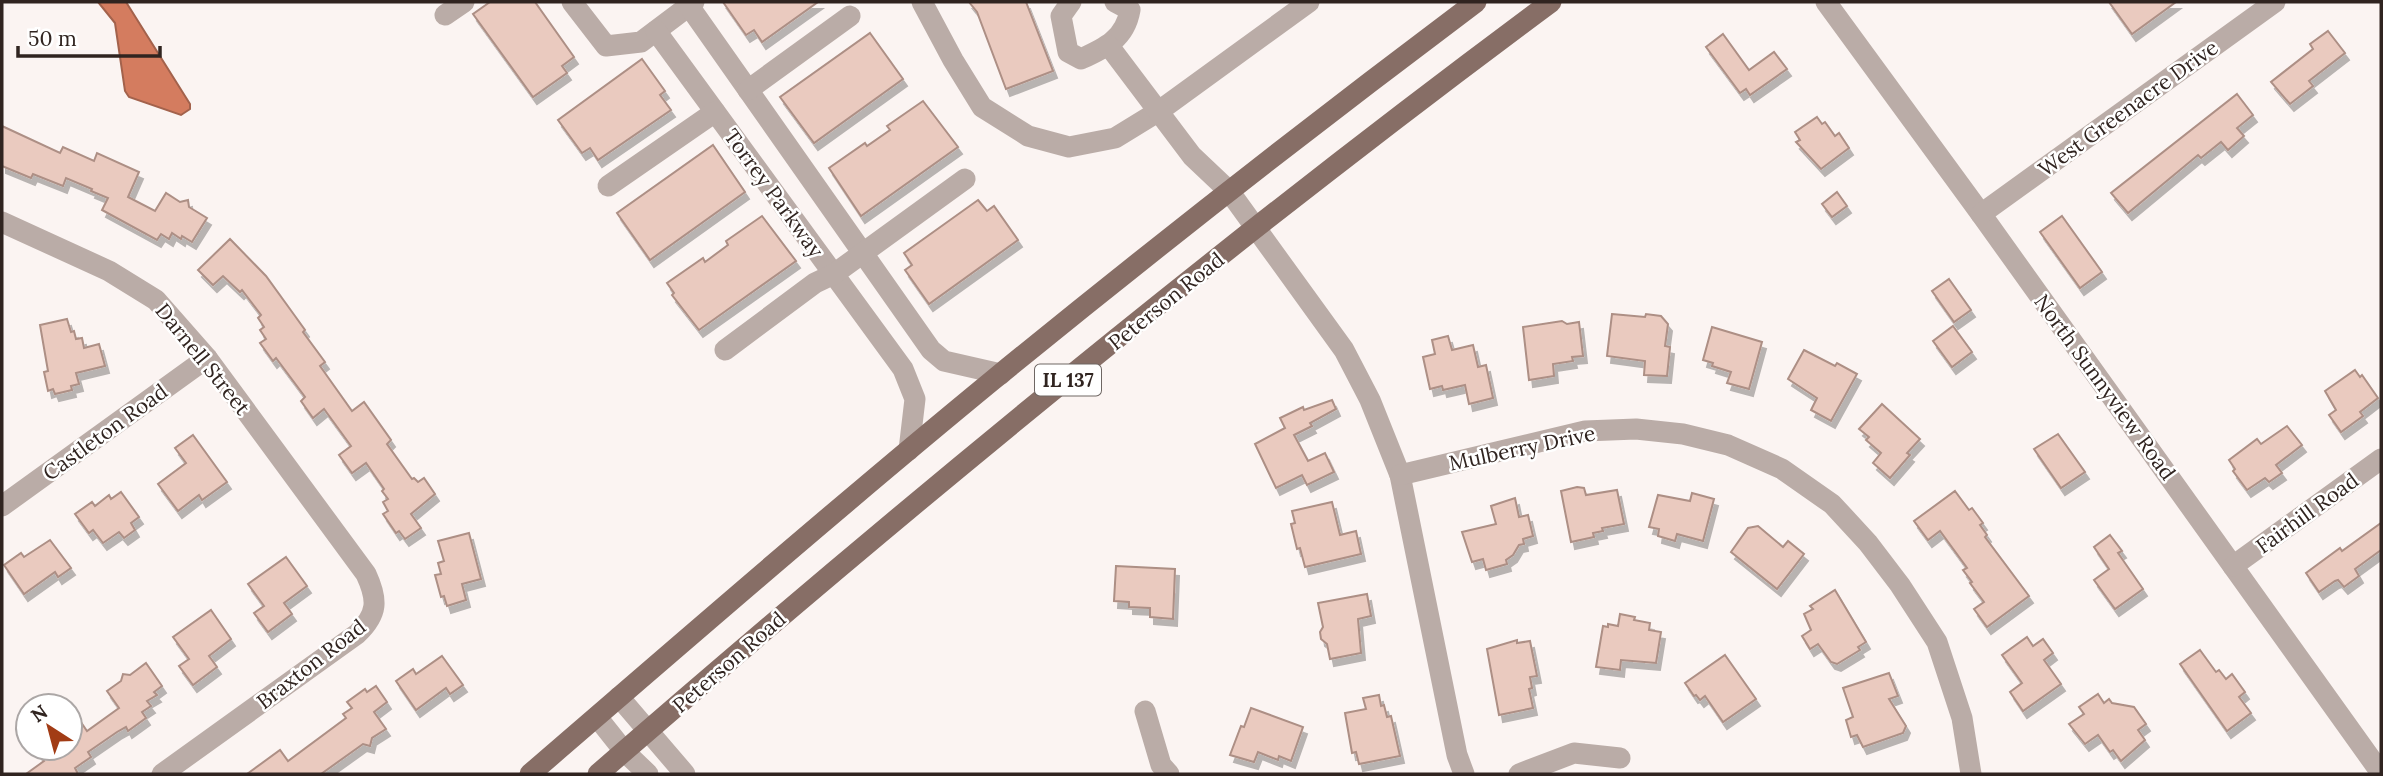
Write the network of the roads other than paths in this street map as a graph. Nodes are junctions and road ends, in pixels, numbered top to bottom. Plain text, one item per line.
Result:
1 (464, 2) edge
2 (572, 2) edge
3 (922, 2) edge
4 (1071, 2) edge
5 (1115, 2) edge
6 (1309, 2) edge
7 (1476, 2) edge
8 (1551, 2) edge
9 (1826, 2) edge
10 (2275, 2) edge
11 (691, 4) edge
12 (445, 15) dead end
13 (850, 16) dead end
14 (656, 31) junction
15 (1108, 46) junction
16 (748, 90) junction
17 (715, 111) junction
18 (1159, 111) junction
19 (965, 179) dead end
20 (608, 186) dead end
21 (1229, 191) junction
22 (1981, 214) junction
23 (2, 222) edge
24 (1256, 228) junction
25 (862, 252) junction
26 (834, 274) junction
27 (725, 350) dead end
28 (207, 358) junction
29 (1001, 374) junction
30 (909, 450) junction
31 (2381, 459) edge
32 (1400, 475) junction
33 (2, 506) edge
34 (328, 522) joint
35 (2233, 566) junction
36 (619, 697) junction
37 (1145, 711) dead end
38 (597, 717) junction
39 (649, 730) junction
40 (624, 751) junction
41 (1620, 758) dead end
42 (2381, 773) edge
43 (162, 774) edge
44 (530, 774) edge
45 (598, 774) edge
46 (648, 774) edge
47 (685, 774) edge
48 (1169, 774) edge
49 (1464, 774) edge
50 (1520, 774) edge
51 (1971, 774) edge

1 - 12 street
2 - 14 street, Torrey Parkway
3 - 18 street
4 - 15 street
5 - 15 street
6 - 18 street
7 - 21 main road, IL 137
8 - 24 main road, Peterson Road / IL 137
9 - 22 street, North Sunnyview Road
10 - 22 street, West Greenacre Drive
11 - 14 street, Torrey Parkway
11 - 16 street, Torrey Parkway
13 - 16 street
14 - 17 street, Torrey Parkway
15 - 18 street
16 - 25 street, Torrey Parkway
17 - 20 street, Torrey Parkway
17 - 26 street, Torrey Parkway
18 - 21 street
19 - 25 street, Torrey Parkway
21 - 24 street
21 - 29 main road, IL 137
22 - 35 street, North Sunnyview Road
23 - 28 street, Darnell Street
24 - 32 street
24 - 39 main road, Peterson Road / IL 137
25 - 26 street, Torrey Parkway
25 - 29 street, Torrey Parkway
26 - 27 street
26 - 30 street, Torrey Parkway
28 - 33 street, Castleton Road
28 - 34 street, Darnell Street
29 - 30 main road, IL 137
30 - 36 main road, IL 137
31 - 35 street, Fairhill Road
32 - 49 street
32 - 51 street, Mulberry Drive
34 - 43 street, Braxton Road
35 - 42 street, North Sunnyview Road
36 - 38 main road, IL 137
36 - 39 street
37 - 48 street
38 - 40 street
38 - 44 main road, IL 137
39 - 40 main road, Peterson Road / IL 137
39 - 47 street
40 - 45 main road, Peterson Road / IL 137
40 - 46 street
41 - 50 street

